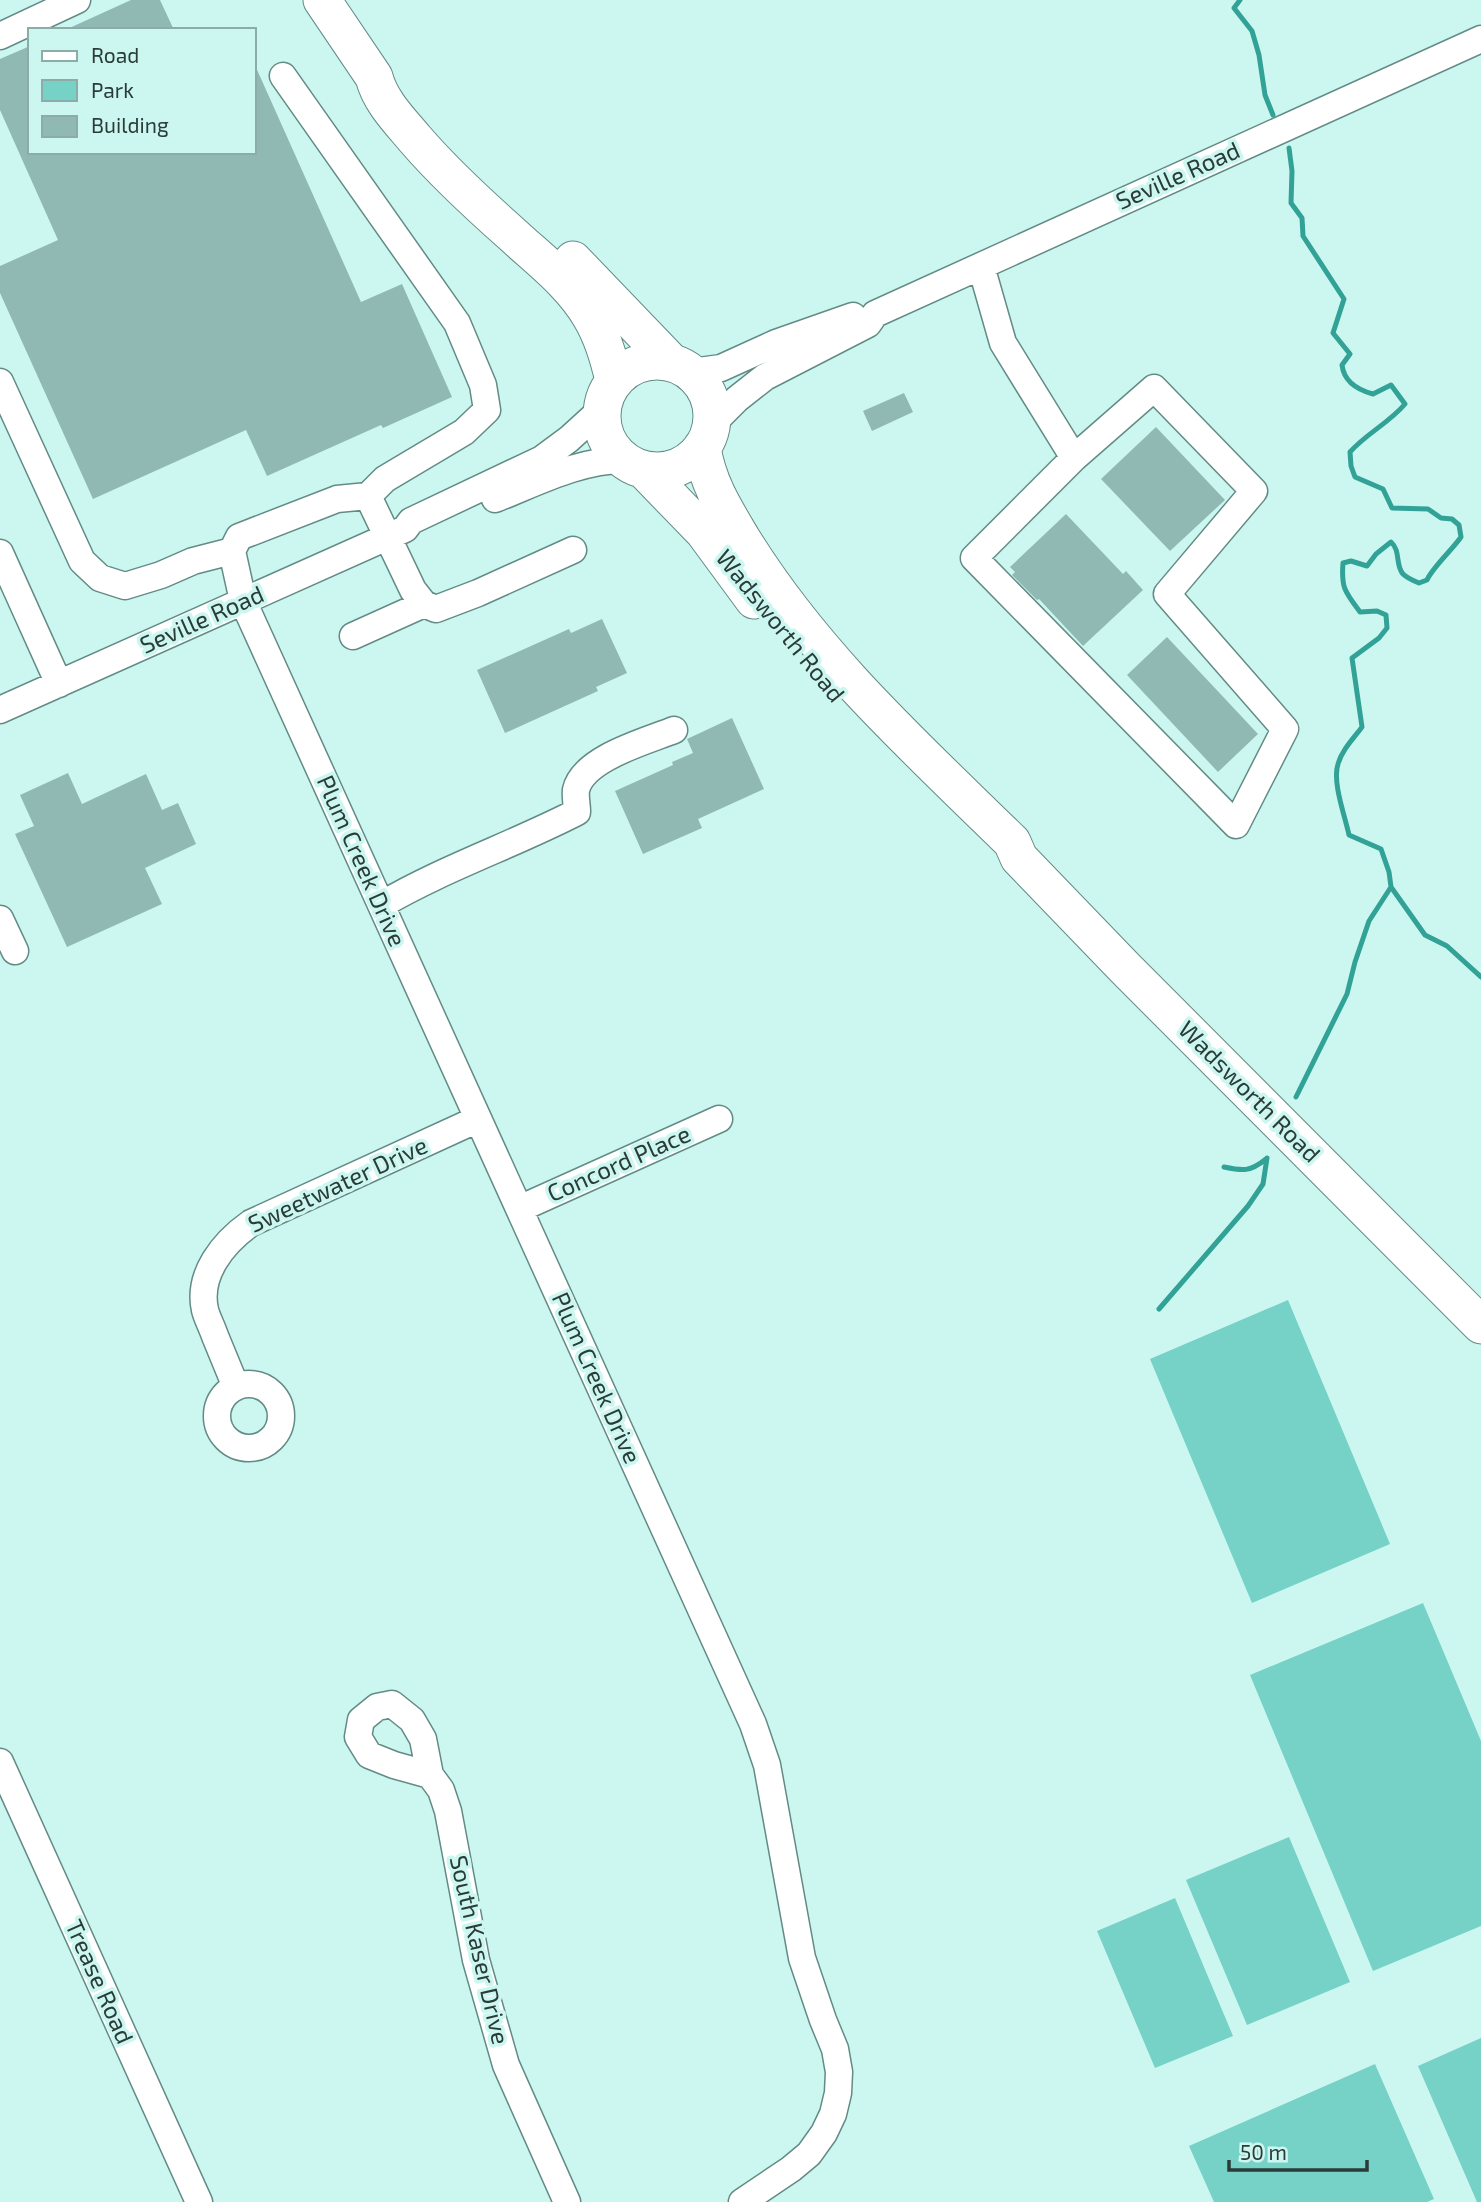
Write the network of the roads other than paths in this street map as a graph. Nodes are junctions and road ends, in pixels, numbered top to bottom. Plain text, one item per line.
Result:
1 (77, 0) edge
2 (322, 0) edge
3 (0, 36) edge
4 (1481, 39) edge
5 (284, 76) dead end
6 (374, 77) junction
7 (981, 266) junction
8 (875, 314) junction
9 (681, 367) junction
10 (0, 382) edge
11 (609, 395) junction
12 (707, 435) junction
13 (1074, 458) junction
14 (634, 464) junction
15 (368, 496) junction
16 (396, 533) junction
17 (573, 550) dead end
18 (232, 551) junction
19 (0, 553) edge
20 (243, 601) junction
21 (424, 604) junction
22 (353, 636) dead end
23 (59, 684) junction
24 (0, 710) edge
25 (674, 730) dead end
26 (1019, 858) junction
27 (381, 905) junction
28 (0, 919) edge
29 (15, 951) dead end
30 (478, 1119) junction
31 (719, 1119) dead end
32 (519, 1209) junction
33 (1481, 1325) edge
34 (236, 1387) dead end
35 (0, 1762) edge
36 (430, 1775) dead end
37 (199, 2202) edge
38 (567, 2202) edge
39 (742, 2202) edge

1 - 3 street
2 - 6 highway, Wadsworth Road
4 - 7 street, Seville Road
5 - 15 street
6 - 9 highway, Wadsworth Road
6 - 11 highway, Wadsworth Road
7 - 8 street, Seville Road
7 - 13 street
8 - 9 street, Seville Road
8 - 12 street, Seville Road
9 - 11 highway
9 - 12 highway, Wadsworth Road
10 - 18 street
11 - 14 highway, Wadsworth Road
11 - 16 street, Seville Road
12 - 14 highway
12 - 26 highway, Wadsworth Road
13 - 13 street
14 - 16 street, Seville Road
14 - 26 highway, Wadsworth Road
15 - 16 street
15 - 18 street
16 - 20 street, Seville Road
16 - 21 street
17 - 21 street
18 - 20 street, Plum Creek Drive
19 - 23 street
20 - 23 street, Seville Road
20 - 27 street, Plum Creek Drive
21 - 22 street
23 - 24 street, Seville Road
25 - 27 street
26 - 33 highway, Wadsworth Road
27 - 30 street, Plum Creek Drive
28 - 29 street
30 - 32 street, Plum Creek Drive
30 - 34 street, Sweetwater Drive
31 - 32 street, Concord Place
32 - 39 street, Plum Creek Drive
35 - 37 street, Trease Road
36 - 38 street, South Kaser Drive

